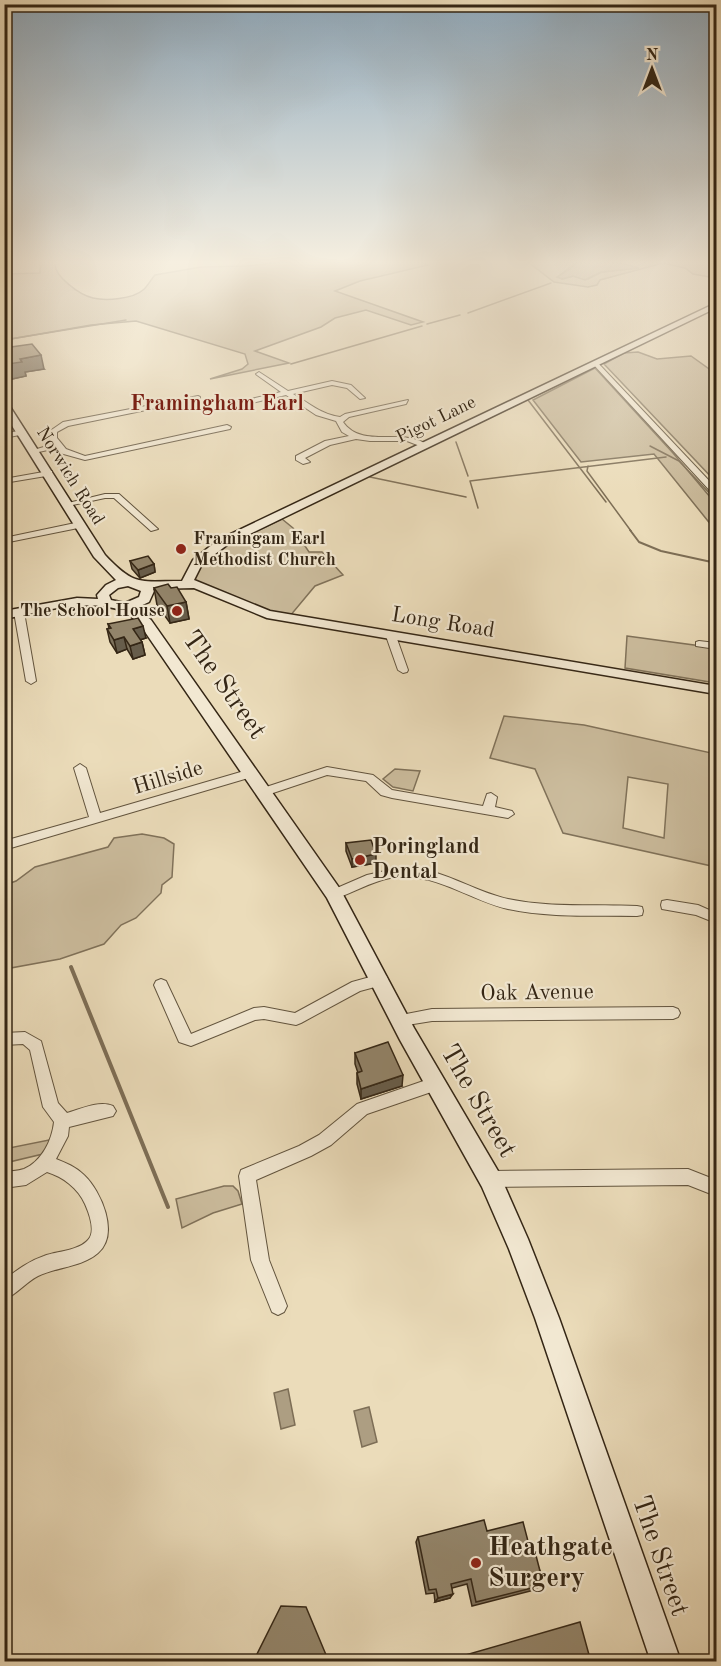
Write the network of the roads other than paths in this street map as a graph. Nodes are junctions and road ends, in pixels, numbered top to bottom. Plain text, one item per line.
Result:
1 (644, 340) edge
2 (595, 363) junction
3 (269, 372) dead end
4 (259, 374) junction
5 (248, 377) dead end
6 (365, 387) dead end
7 (353, 390) junction
8 (284, 393) junction
9 (198, 398) dead end
10 (362, 398) dead end
11 (246, 402) dead end
12 (4, 405) edge
13 (415, 407) dead end
14 (340, 419) junction
15 (227, 427) dead end
16 (22, 432) junction
17 (4, 436) edge
18 (358, 436) junction
19 (58, 445) junction
20 (425, 446) junction
21 (34, 451) junction
22 (299, 458) dead end
23 (49, 473) junction
24 (4, 481) edge
25 (717, 492) edge
26 (68, 504) junction
27 (154, 524) dead end
28 (80, 525) junction
29 (4, 541) edge
30 (107, 564) junction
31 (127, 582) junction
32 (187, 583) junction
33 (106, 595) junction
34 (140, 601) junction
35 (19, 612) junction
36 (4, 615) edge
37 (392, 636) junction
38 (699, 644) dead end
39 (717, 646) edge
40 (404, 670) dead end
41 (31, 681) dead end
42 (717, 690) edge
43 (80, 768) dead end
44 (251, 773) junction
45 (264, 792) junction
46 (491, 797) dead end
47 (488, 811) junction
48 (508, 814) dead end
49 (96, 820) junction
50 (4, 846) edge
51 (334, 894) junction
52 (667, 905) dead end
53 (638, 911) dead end
54 (717, 918) edge
55 (381, 980) junction
56 (161, 985) dead end
57 (674, 1013) dead end
58 (401, 1020) junction
59 (4, 1039) edge
60 (435, 1084) junction
61 (108, 1111) dead end
62 (62, 1122) junction
63 (45, 1164) junction
64 (490, 1179) junction
65 (4, 1180) edge
66 (717, 1188) edge
67 (4, 1291) edge
68 (278, 1306) dead end
69 (666, 1662) edge

1 - 2 street, Pigot Lane
2 - 20 street, Pigot Lane
2 - 25 street
3 - 4 street
4 - 5 street
4 - 8 street
6 - 7 street
7 - 8 street
7 - 10 street
8 - 11 street
8 - 14 street
9 - 19 street
12 - 16 street, Norwich Road
13 - 14 street
14 - 18 street
15 - 19 street
16 - 17 street
16 - 21 street, Norwich Road
18 - 20 street
18 - 22 street
19 - 21 street
20 - 32 street, Pigot Lane
21 - 23 street, Norwich Road
23 - 24 street
23 - 26 street, Norwich Road
26 - 27 street
26 - 28 street, Norwich Road
28 - 29 street
28 - 30 street, Norwich Road
30 - 31 street, Norwich Road
30 - 33 street
31 - 33 street
31 - 34 street
32 - 34 street, Long Road
32 - 37 street, Long Road
33 - 34 street
33 - 35 street
34 - 44 street, The Street
35 - 36 street
35 - 41 street
37 - 40 street
37 - 42 street, Long Road
38 - 39 street
43 - 49 street
44 - 45 street, The Street
44 - 49 street, Hillside
45 - 47 street
45 - 51 street, The Street
46 - 47 street
47 - 48 street
49 - 50 street, Hillside
51 - 53 street
51 - 55 street, The Street
52 - 54 street
55 - 56 street
55 - 58 street, The Street
57 - 58 street, Oak Avenue
58 - 60 street, The Street
59 - 62 street
60 - 64 street, The Street
60 - 68 street
61 - 62 street
62 - 63 street
63 - 65 street
63 - 67 street
64 - 66 street
64 - 69 street, The Street

